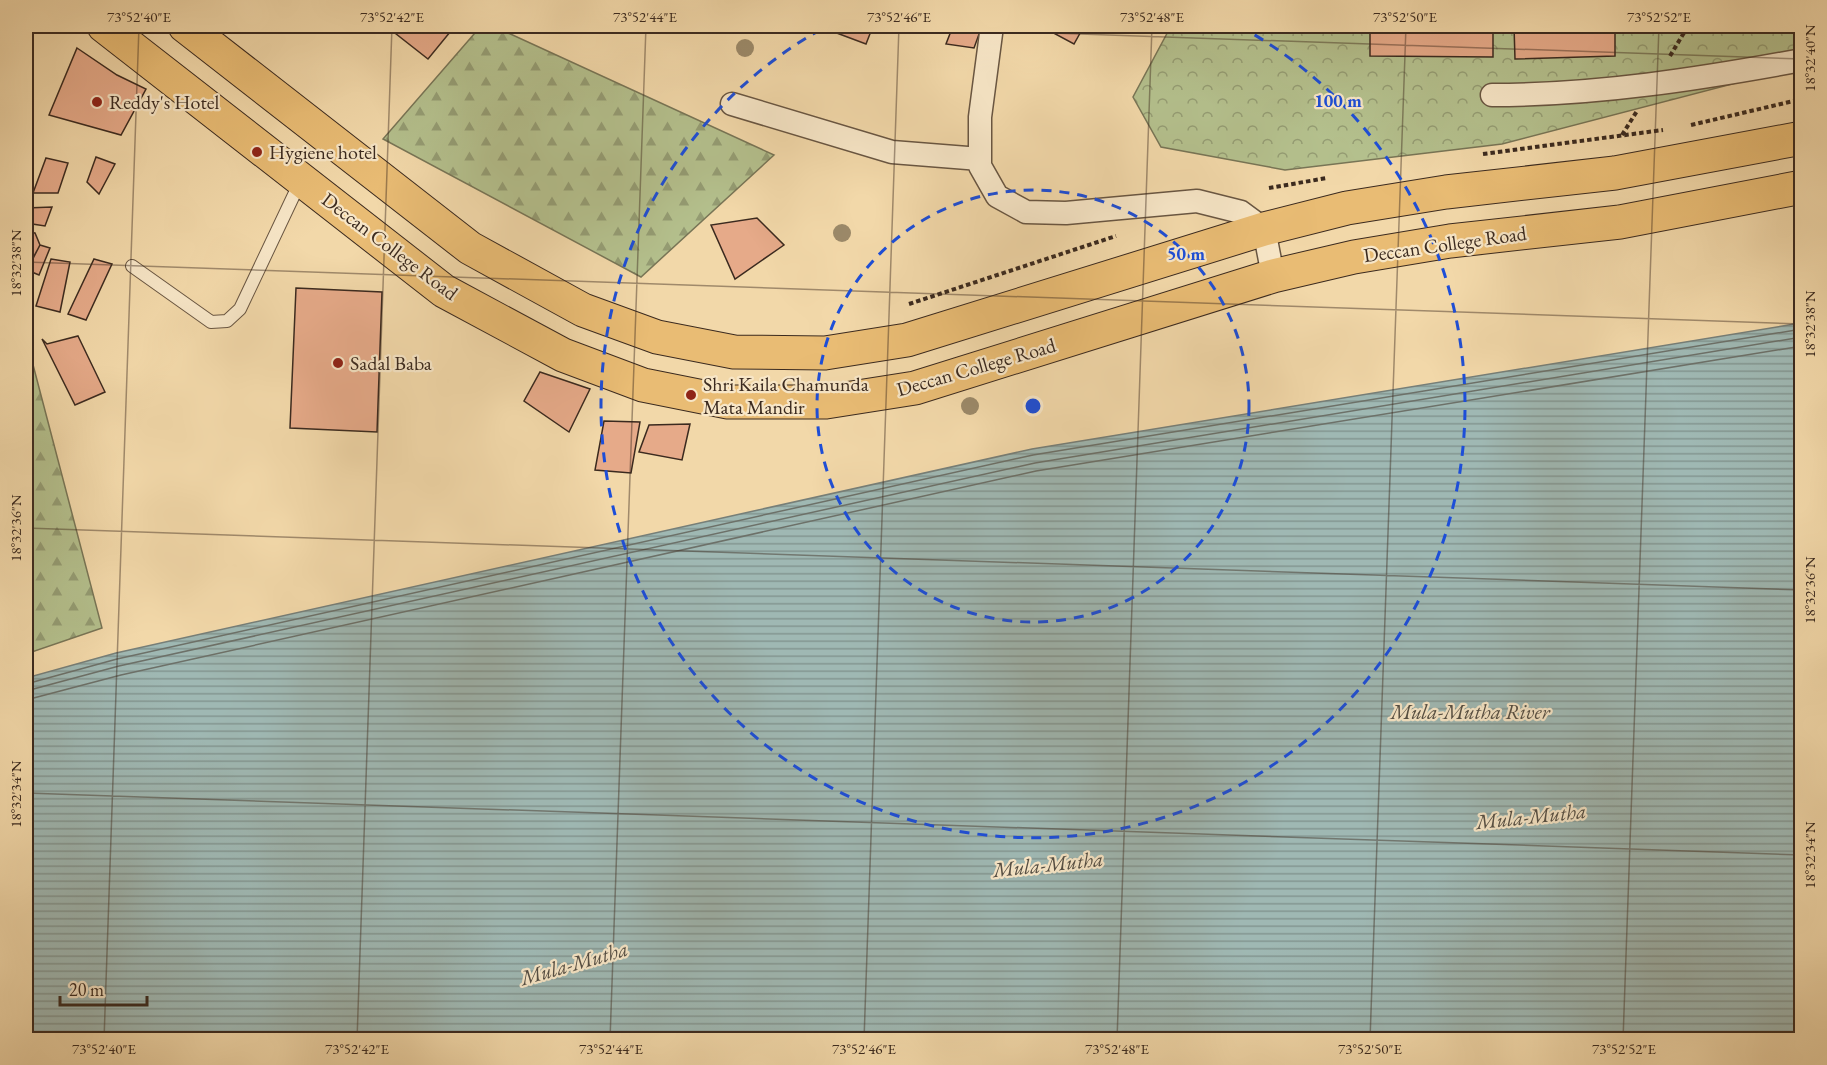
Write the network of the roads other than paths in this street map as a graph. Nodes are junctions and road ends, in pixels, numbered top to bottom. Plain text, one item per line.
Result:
1 (104, 26) edge
2 (992, 26) edge
3 (191, 28) edge
4 (1802, 60) edge
5 (1492, 94) dead end
6 (732, 104) dead end
7 (1802, 138) edge
8 (980, 159) junction
9 (302, 179) junction
10 (1802, 187) edge
11 (1264, 228) junction
12 (132, 266) dead end
13 (1274, 276) junction

1 - 9 main road, Deccan College Road
2 - 8 street
3 - 11 main road
4 - 5 street
6 - 8 street
7 - 11 main road
8 - 11 street
9 - 12 lane
9 - 13 main road, Deccan College Road
10 - 13 main road, Deccan College Road
11 - 13 street

